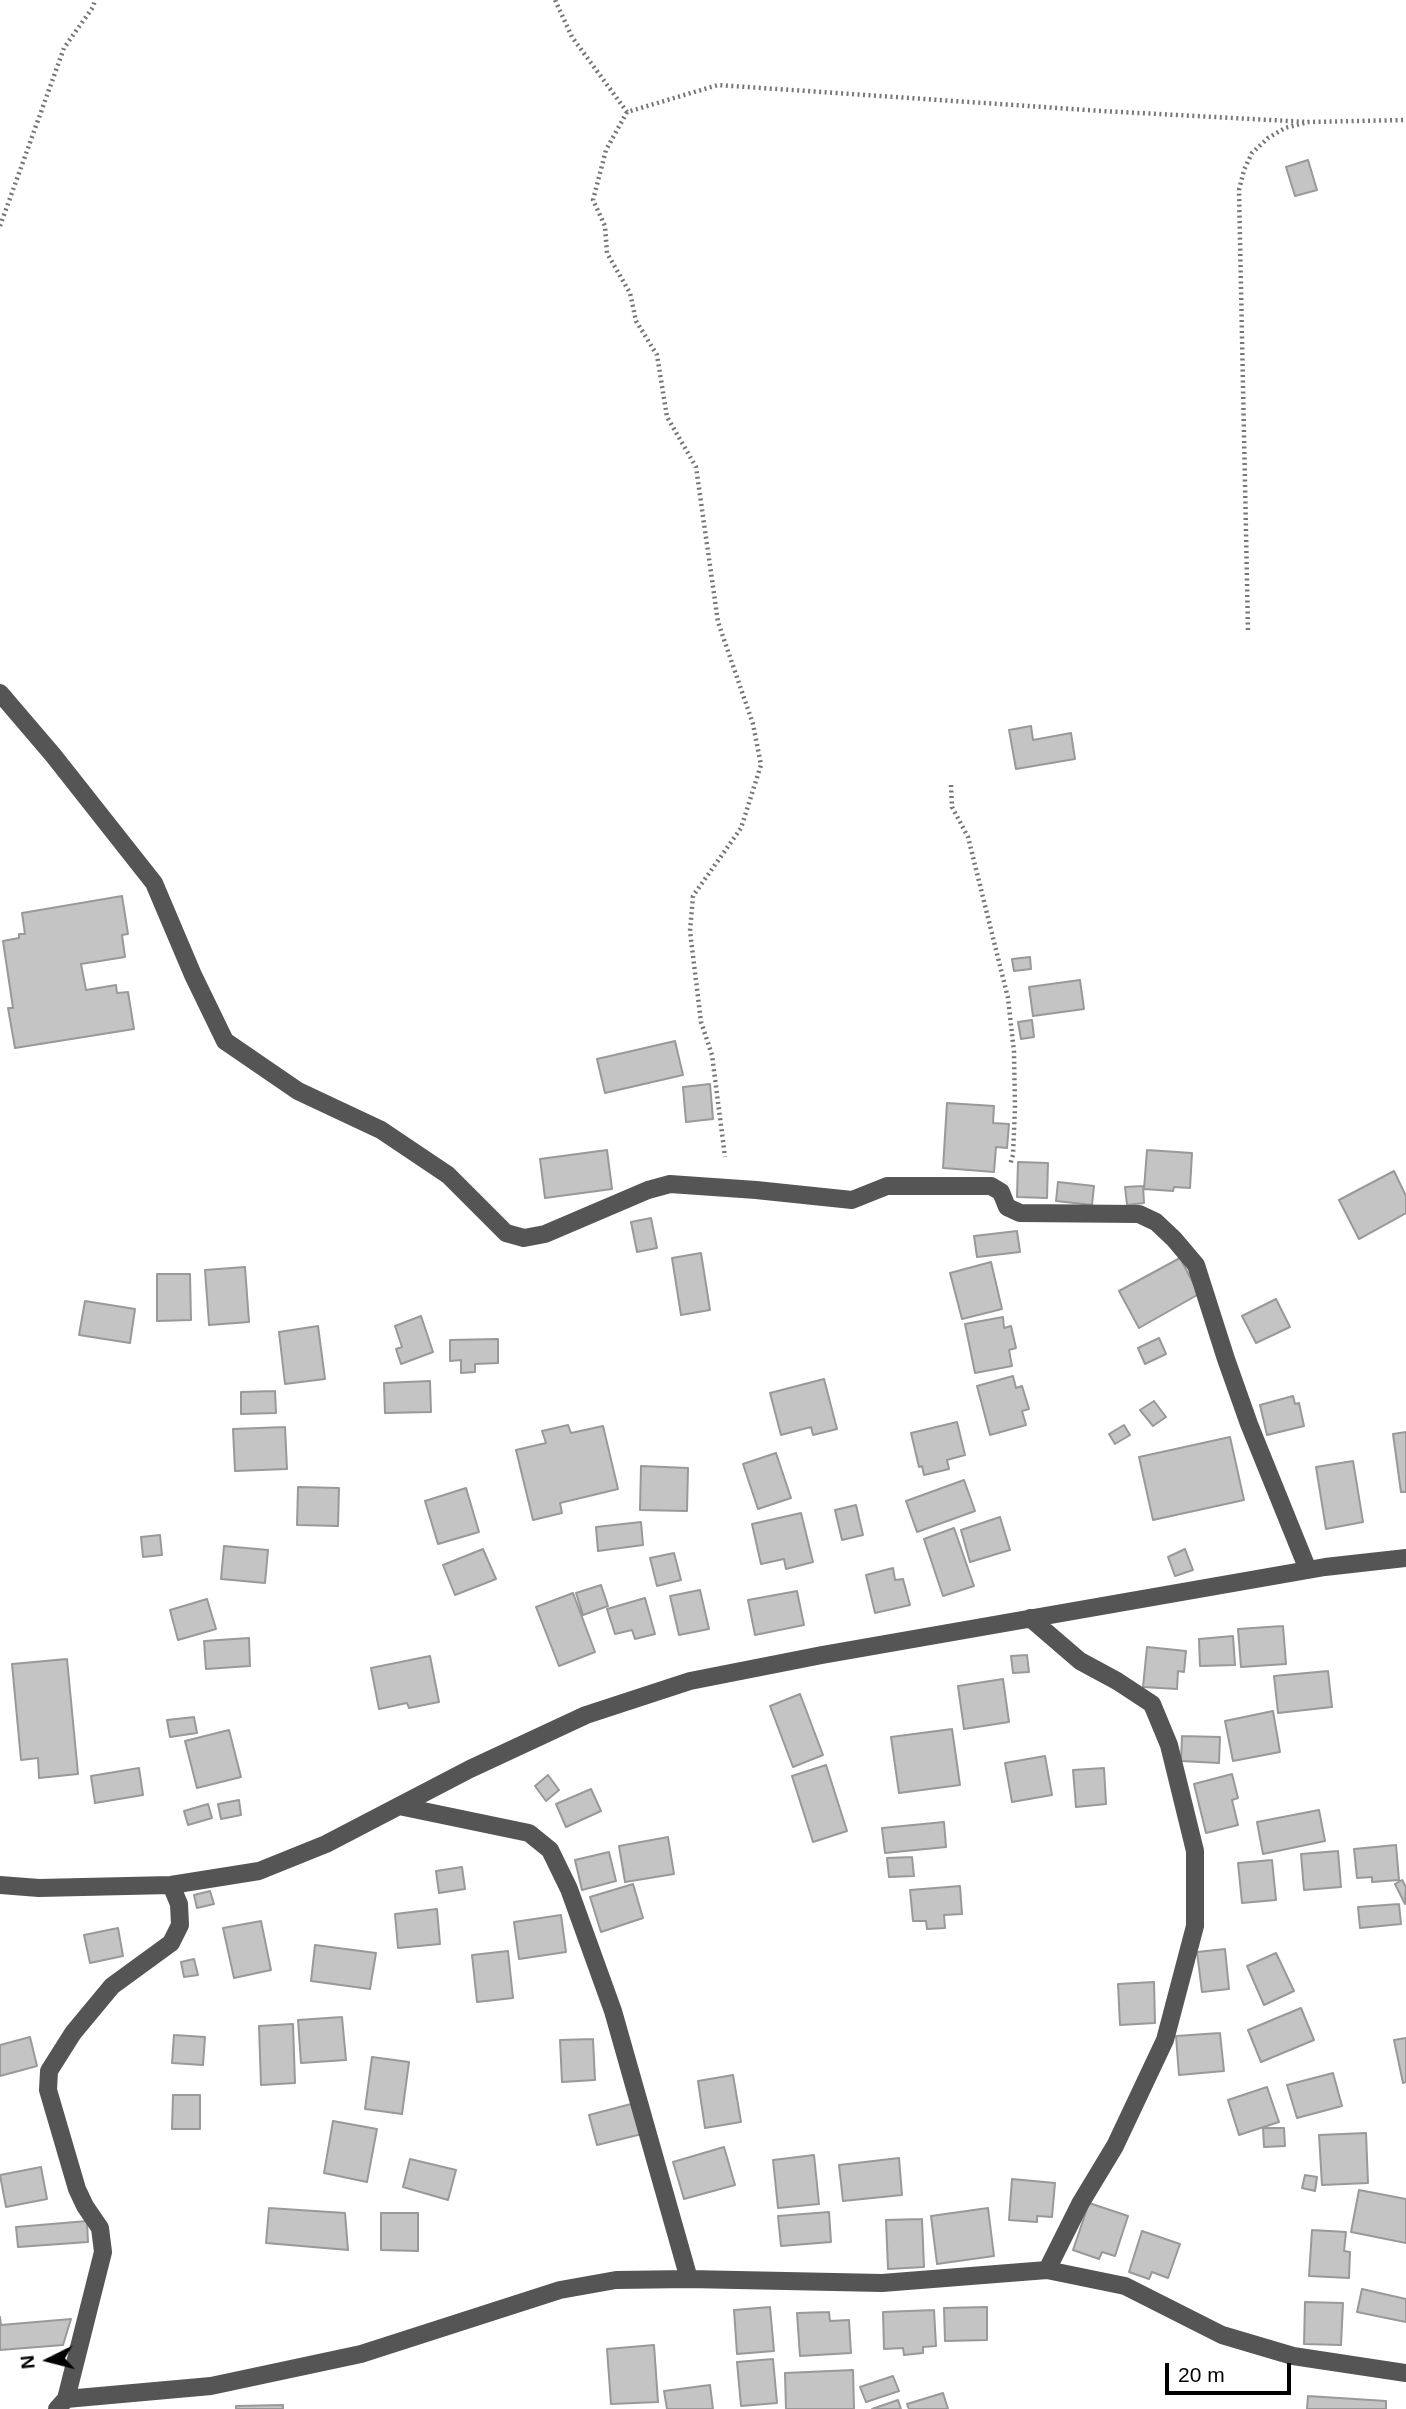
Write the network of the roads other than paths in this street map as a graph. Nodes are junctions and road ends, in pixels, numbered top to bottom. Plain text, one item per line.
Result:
1 (0, 693) edge
2 (1406, 1558) edge
3 (1308, 1570) junction
4 (1030, 1618) junction
5 (399, 1806) junction
6 (0, 1885) edge
7 (171, 1885) junction
8 (1047, 2270) junction
9 (689, 2279) junction
10 (1406, 2373) edge
11 (62, 2404) edge

1 - 3 street
2 - 3 street
3 - 4 street
4 - 5 street
4 - 8 street
5 - 7 street
5 - 9 street
6 - 7 street
7 - 11 street
8 - 9 street
8 - 10 street
9 - 11 street

